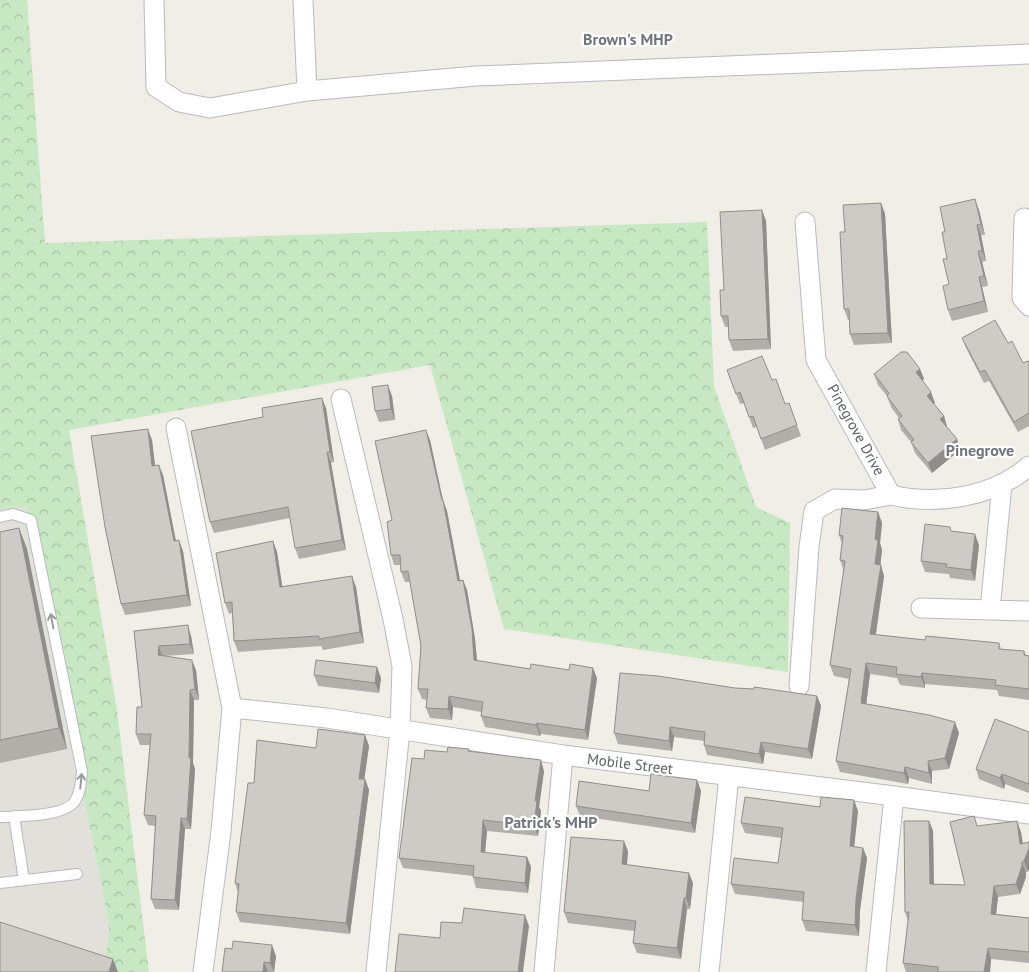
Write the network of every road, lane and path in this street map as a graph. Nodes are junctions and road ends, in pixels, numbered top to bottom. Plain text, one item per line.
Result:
1 (154, 0) edge
2 (303, 0) edge
3 (1029, 54) edge
4 (307, 91) junction
5 (1024, 218) dead end
6 (805, 222) dead end
7 (1029, 306) edge
8 (341, 399) dead end
9 (176, 428) dead end
10 (1029, 466) edge
11 (1002, 484) junction
12 (892, 495) junction
13 (0, 518) edge
14 (921, 608) dead end
15 (990, 610) junction
16 (1029, 611) edge
17 (799, 686) dead end
18 (232, 708) junction
19 (400, 729) junction
20 (563, 755) junction
21 (729, 776) junction
22 (894, 796) junction
23 (1029, 814) edge
24 (14, 816) junction
25 (0, 817) edge
26 (77, 874) dead end
27 (24, 880) junction
28 (0, 883) edge
29 (203, 972) edge
30 (376, 972) edge
31 (544, 972) edge
32 (709, 972) edge
33 (876, 972) edge

1 - 4 street
2 - 4 street
3 - 4 street
5 - 7 street
6 - 12 street, Pinegrove Drive
8 - 19 street
9 - 18 street
10 - 11 street
11 - 12 street
11 - 15 street
12 - 17 street
24 -> 13 lane
14 - 15 street
15 - 16 street
18 - 19 street, Mobile Street
18 - 29 street
19 - 20 street, Mobile Street
19 - 30 street
20 - 21 street, Mobile Street
20 - 31 street
21 - 22 street, Mobile Street
21 - 32 street
22 - 23 street, Mobile Street
22 - 33 street
24 - 25 lane
24 - 27 lane
26 - 27 lane
27 - 28 lane

